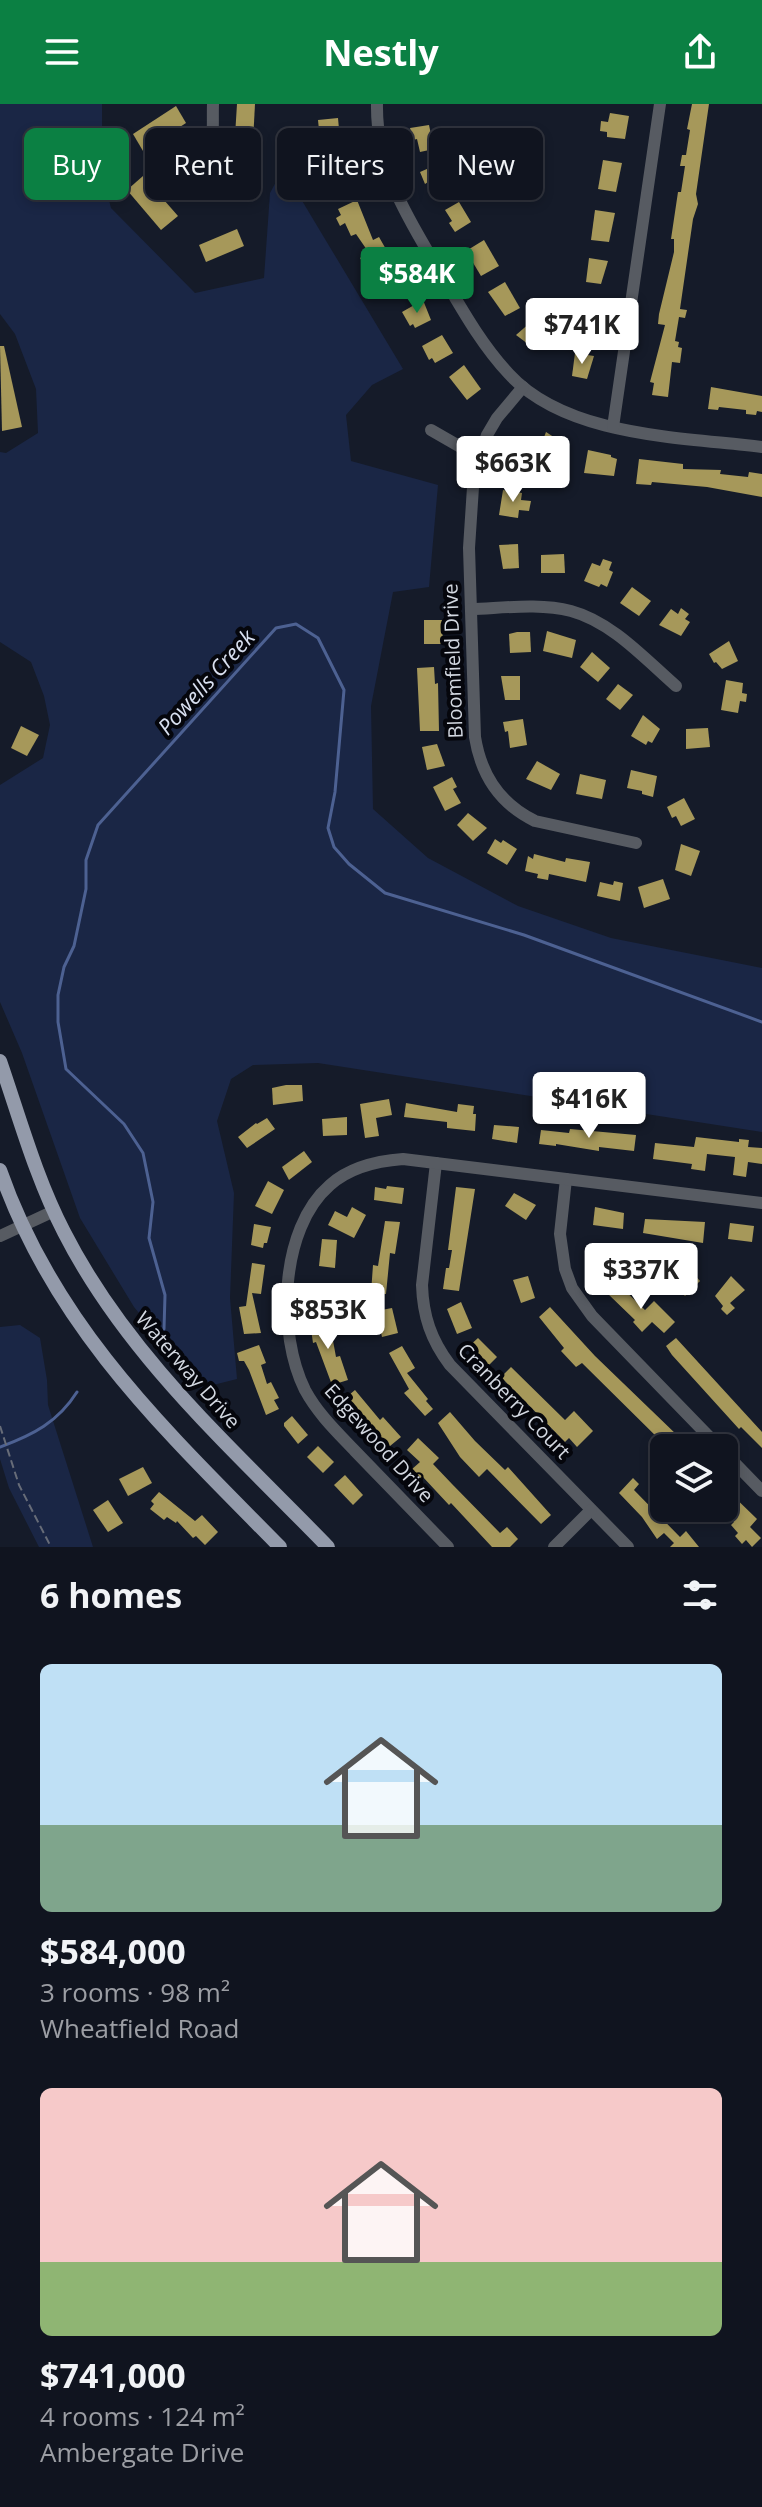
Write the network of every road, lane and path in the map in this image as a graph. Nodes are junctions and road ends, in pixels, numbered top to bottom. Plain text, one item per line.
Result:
1 (213, 104) edge
2 (377, 104) edge
3 (660, 104) edge
4 (212, 128) edge
5 (212, 130) joint
6 (523, 387) junction
7 (613, 427) junction
8 (431, 430) dead end
9 (762, 447) edge
10 (478, 457) junction
11 (471, 609) junction
12 (676, 686) dead end
13 (636, 843) dead end
14 (0, 1061) edge
15 (436, 1163) junction
16 (0, 1170) edge
17 (566, 1179) junction
18 (762, 1203) edge
19 (54, 1211) junction
20 (22, 1226) junction
21 (0, 1236) edge
22 (0, 1426) edge
23 (706, 1434) edge
24 (738, 1466) edge
25 (762, 1491) edge
26 (591, 1510) junction
27 (51, 1547) edge
28 (280, 1547) edge
29 (328, 1547) edge
30 (448, 1547) edge
31 (554, 1547) edge
32 (628, 1547) edge

1 - 4 street
2 - 6 street
3 - 7 street
5 - 5 street
6 - 7 street
6 - 10 street, Bloomfield Drive
7 - 9 street
8 - 10 street
10 - 11 street, Bloomfield Drive
11 - 12 street
11 - 13 street, Bloomfield Drive
14 - 19 main road, Waterway Drive
15 - 17 street, Edgewood Drive
15 - 26 street, Cranberry Court
15 - 30 street, Edgewood Drive
16 - 20 main road
17 - 18 street, Edgewood Drive
17 - 23 street
19 - 20 street
19 - 29 main road, Waterway Drive
20 - 21 street
20 - 28 main road
22 - 27 path
24 - 25 street
26 - 31 street
26 - 32 street, Cranberry Court

